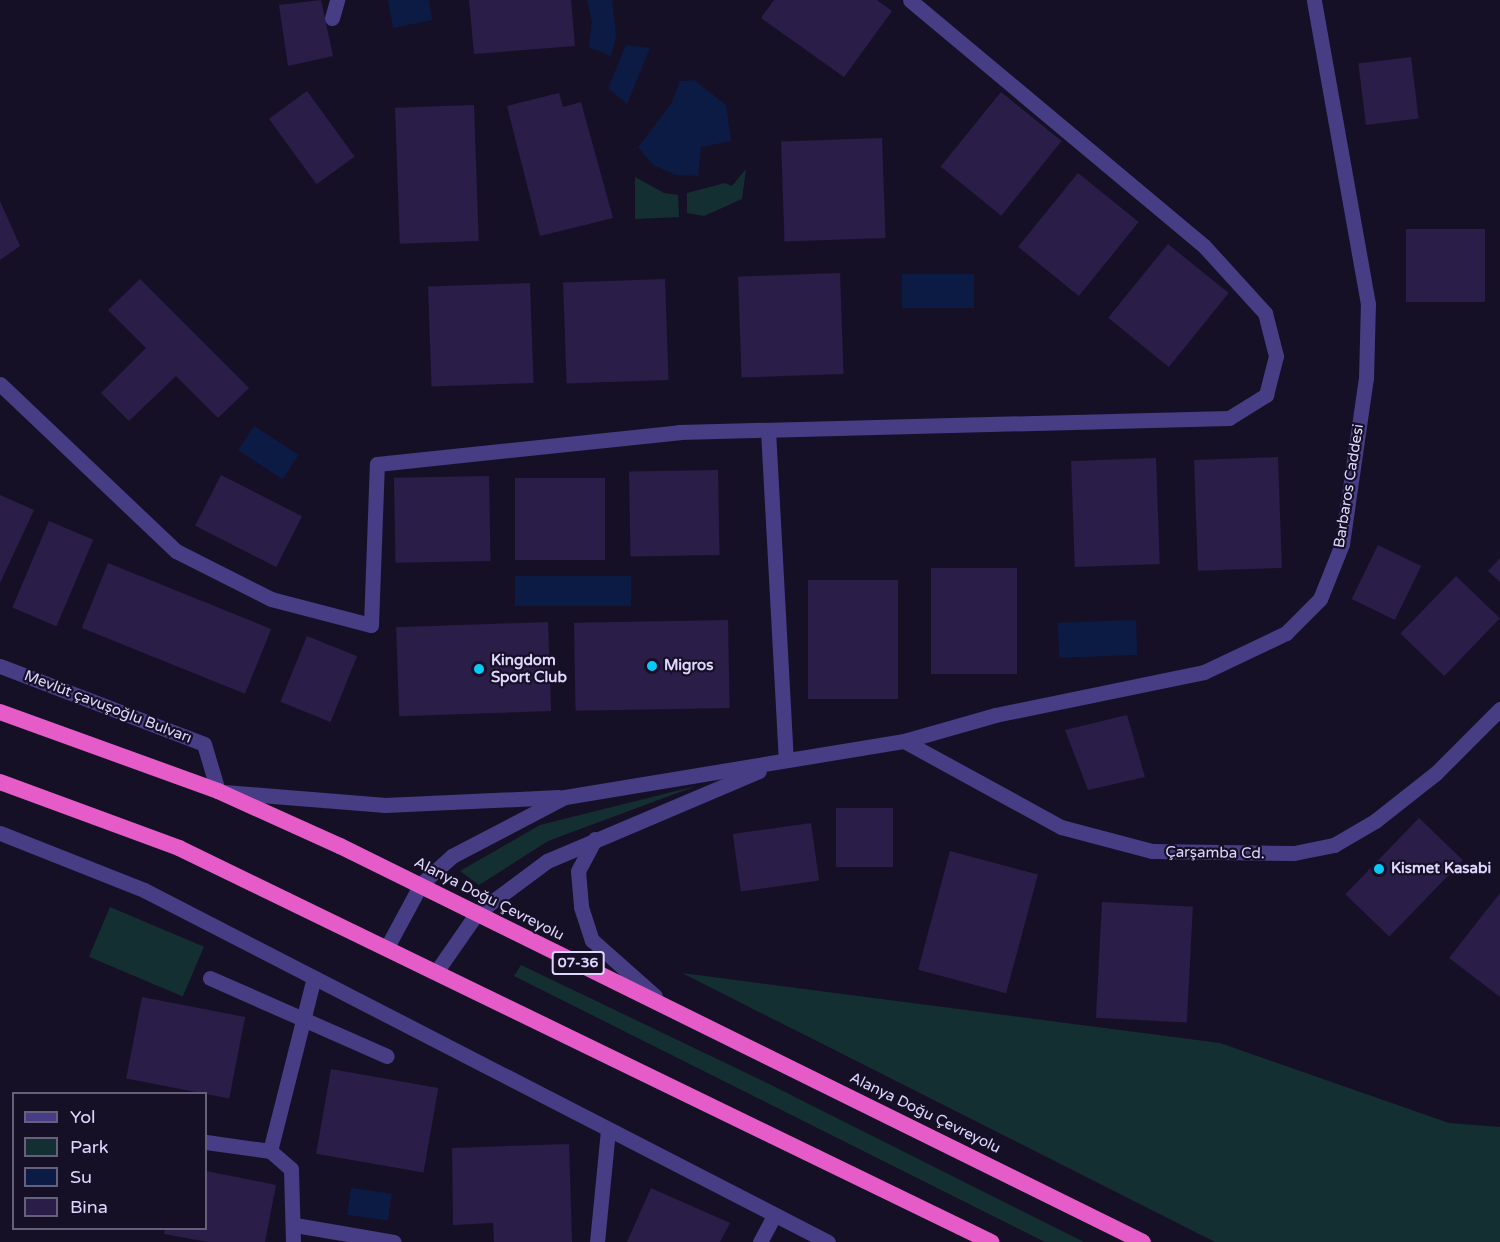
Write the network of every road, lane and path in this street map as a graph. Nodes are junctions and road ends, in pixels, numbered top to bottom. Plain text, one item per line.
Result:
1 (337, 0) edge
2 (910, 0) edge
3 (1314, 0) edge
4 (332, 18) dead end
5 (0, 384) edge
6 (768, 430) junction
7 (0, 666) edge
8 (1500, 709) edge
9 (0, 712) edge
10 (904, 741) junction
11 (786, 760) junction
12 (0, 782) edge
13 (218, 791) junction
14 (565, 797) junction
15 (0, 833) edge
16 (595, 839) junction
17 (421, 884) junction
18 (477, 913) junction
19 (387, 947) junction
20 (436, 972) junction
21 (314, 977) junction
22 (210, 978) dead end
23 (672, 1009) junction
24 (300, 1019) junction
25 (387, 1056) dead end
26 (608, 1130) junction
27 (207, 1142) edge
28 (270, 1151) junction
29 (774, 1216) junction
30 (295, 1225) junction
31 (293, 1242) edge
32 (394, 1242) edge
33 (597, 1242) edge
34 (760, 1242) edge
35 (828, 1242) edge
36 (991, 1242) edge
37 (1143, 1242) edge

1 - 4 street
2 - 6 street
3 - 10 street, Barbaros Caddesi
5 - 6 street
6 - 11 street
7 - 13 street, Mevlüt çavuşoğlu Bulvarı
8 - 10 street, Çarşamba Cd.
9 - 13 highway, Alanya Doğu Çevreyolu / 07-36
10 - 11 street, Barbaros Caddesi
11 - 14 street
11 - 16 street
12 - 19 highway
13 - 14 street
13 - 17 highway, Alanya Doğu Çevreyolu / 07-36
14 - 17 street
15 - 21 street
16 - 18 street
16 - 23 street
17 - 18 highway, Alanya Doğu Çevreyolu / 07-36
17 - 19 street
18 - 20 street
18 - 23 highway, Alanya Doğu Çevreyolu / 07-36
19 - 20 highway
20 - 36 highway
21 - 24 street
21 - 26 street
22 - 24 street
23 - 37 highway, Alanya Doğu Çevreyolu / 07-36
24 - 25 street
24 - 28 street
26 - 29 street
26 - 33 street
27 - 28 street
28 - 30 street
29 - 34 street
29 - 35 street
30 - 31 street
30 - 32 street

